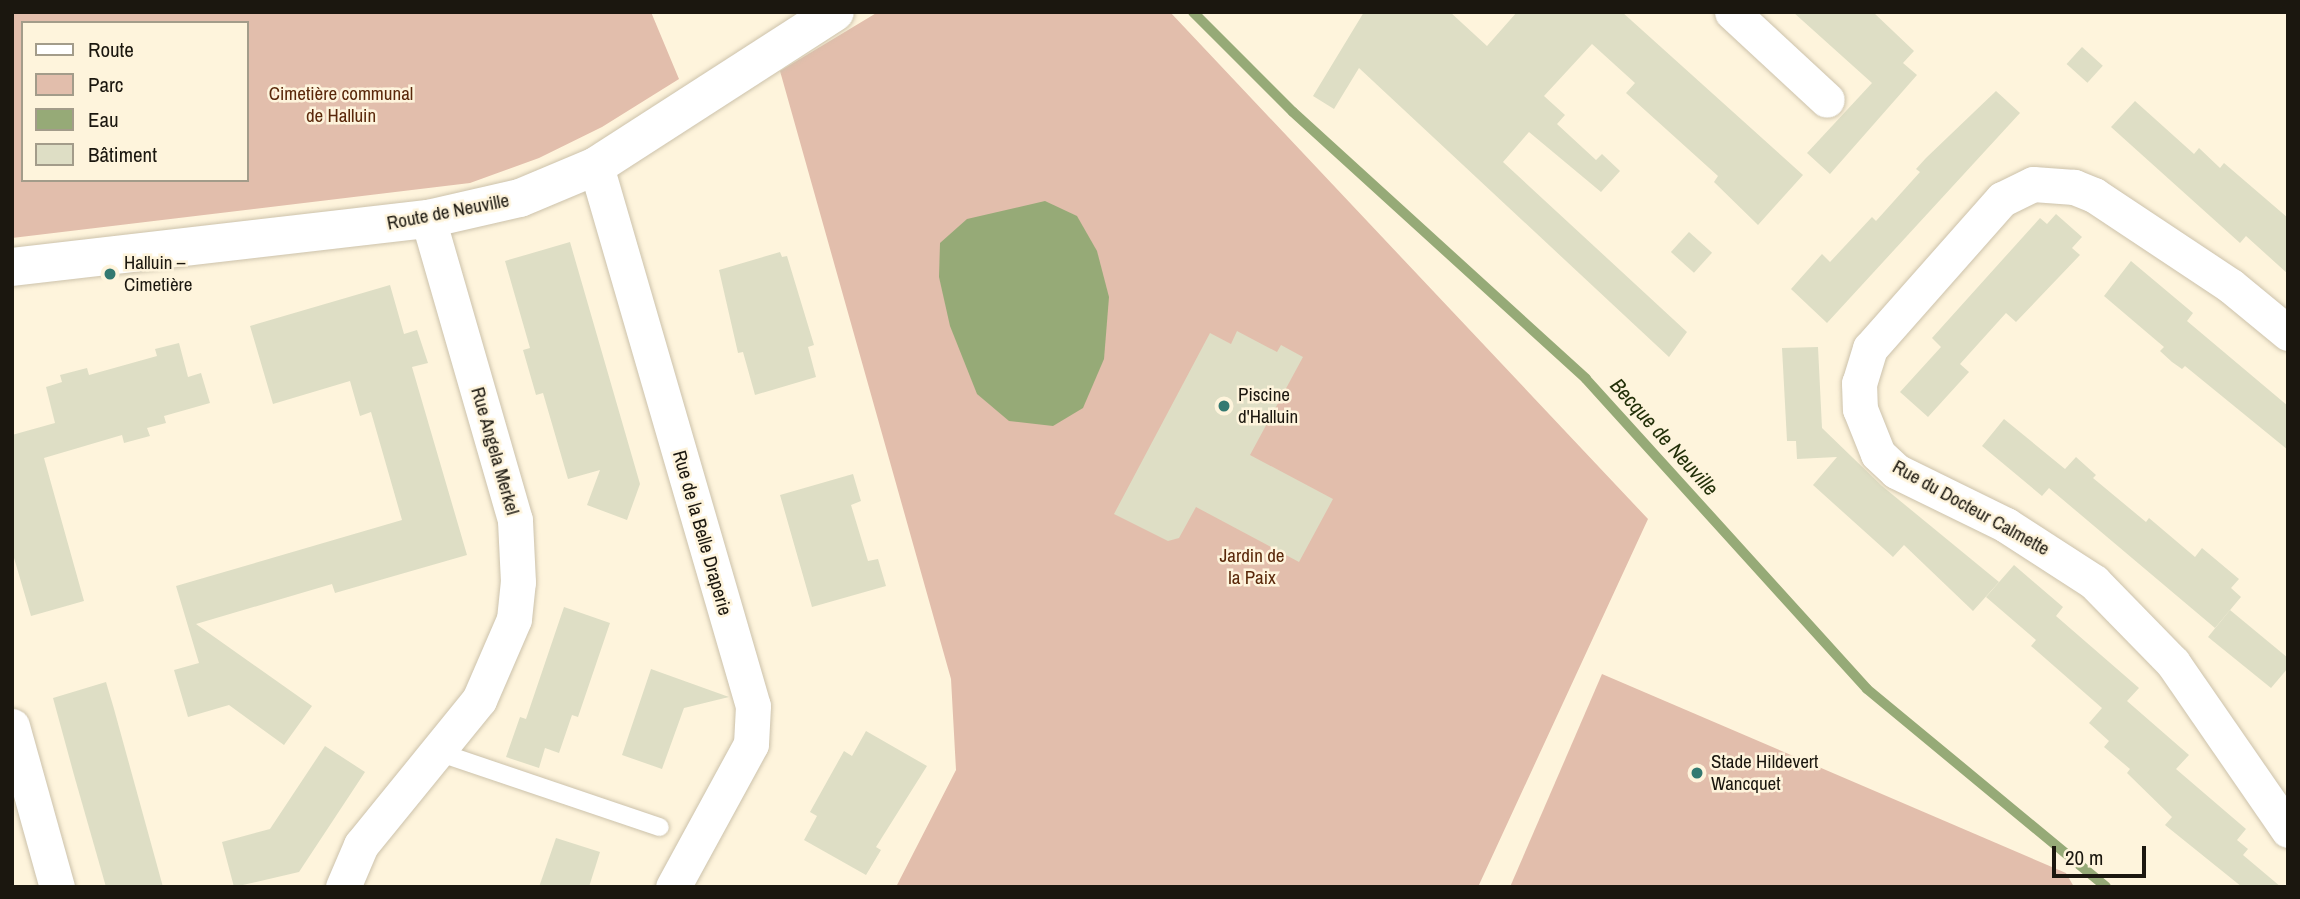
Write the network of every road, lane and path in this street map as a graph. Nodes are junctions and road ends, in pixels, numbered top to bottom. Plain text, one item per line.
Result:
1 (835, 12) edge
2 (1732, 12) edge
3 (1827, 100) dead end
4 (596, 166) junction
5 (428, 219) junction
6 (12, 267) edge
7 (2288, 333) edge
8 (12, 726) edge
9 (438, 752) junction
10 (660, 827) dead end
11 (2288, 830) edge
12 (57, 887) edge
13 (343, 887) edge
14 (673, 887) edge

1 - 4 street, Route de Neuville
2 - 3 street
4 - 5 street, Route de Neuville
4 - 14 street, Rue de la Belle Draperie
5 - 6 street, Route de Neuville
5 - 9 street, Rue Angela Merkel
7 - 11 street, Rue du Docteur Calmette
8 - 12 street
9 - 10 lane
9 - 13 street, Rue Angela Merkel

